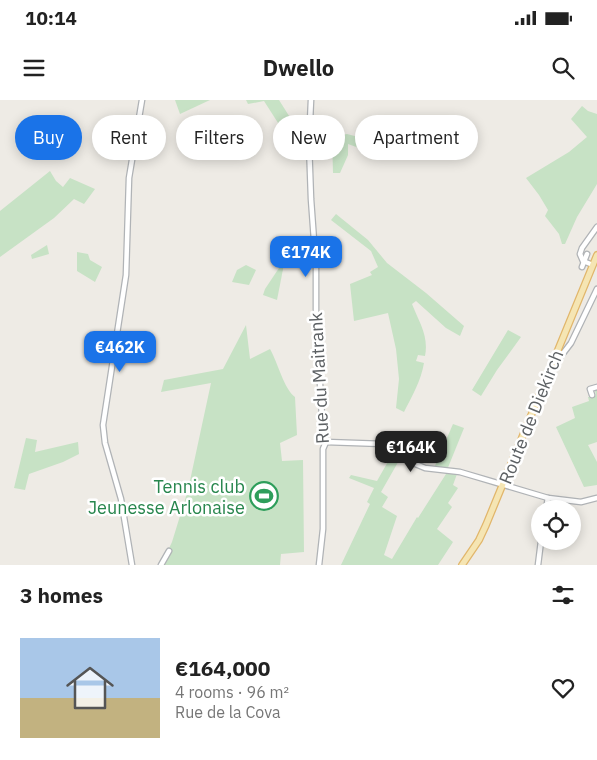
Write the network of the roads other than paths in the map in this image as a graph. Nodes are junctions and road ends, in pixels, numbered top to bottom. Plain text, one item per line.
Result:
1 (142, 100) edge
2 (311, 100) edge
3 (597, 227) edge
4 (587, 254) dead end
5 (597, 255) edge
6 (583, 264) junction
7 (593, 265) junction
8 (597, 289) edge
9 (554, 360) junction
10 (597, 387) edge
11 (592, 395) dead end
12 (326, 442) junction
13 (504, 484) junction
14 (548, 498) joint
15 (597, 498) edge
16 (540, 550) edge
17 (169, 551) dead end
18 (132, 565) edge
19 (161, 565) edge
20 (319, 565) edge
21 (462, 565) edge
22 (538, 565) edge

1 - 18 street
2 - 12 street, Rue du Maitrank
3 - 6 street
4 - 6 street
5 - 7 main road, Route de Diekirch
6 - 7 street
7 - 9 main road, Route de Diekirch
8 - 9 street
9 - 13 main road, Route de Diekirch
10 - 11 street
12 - 13 street
12 - 20 street, Rue du Maitrank
13 - 14 street
13 - 21 main road, Route de Diekirch
14 - 15 street
16 - 22 street
17 - 19 street

